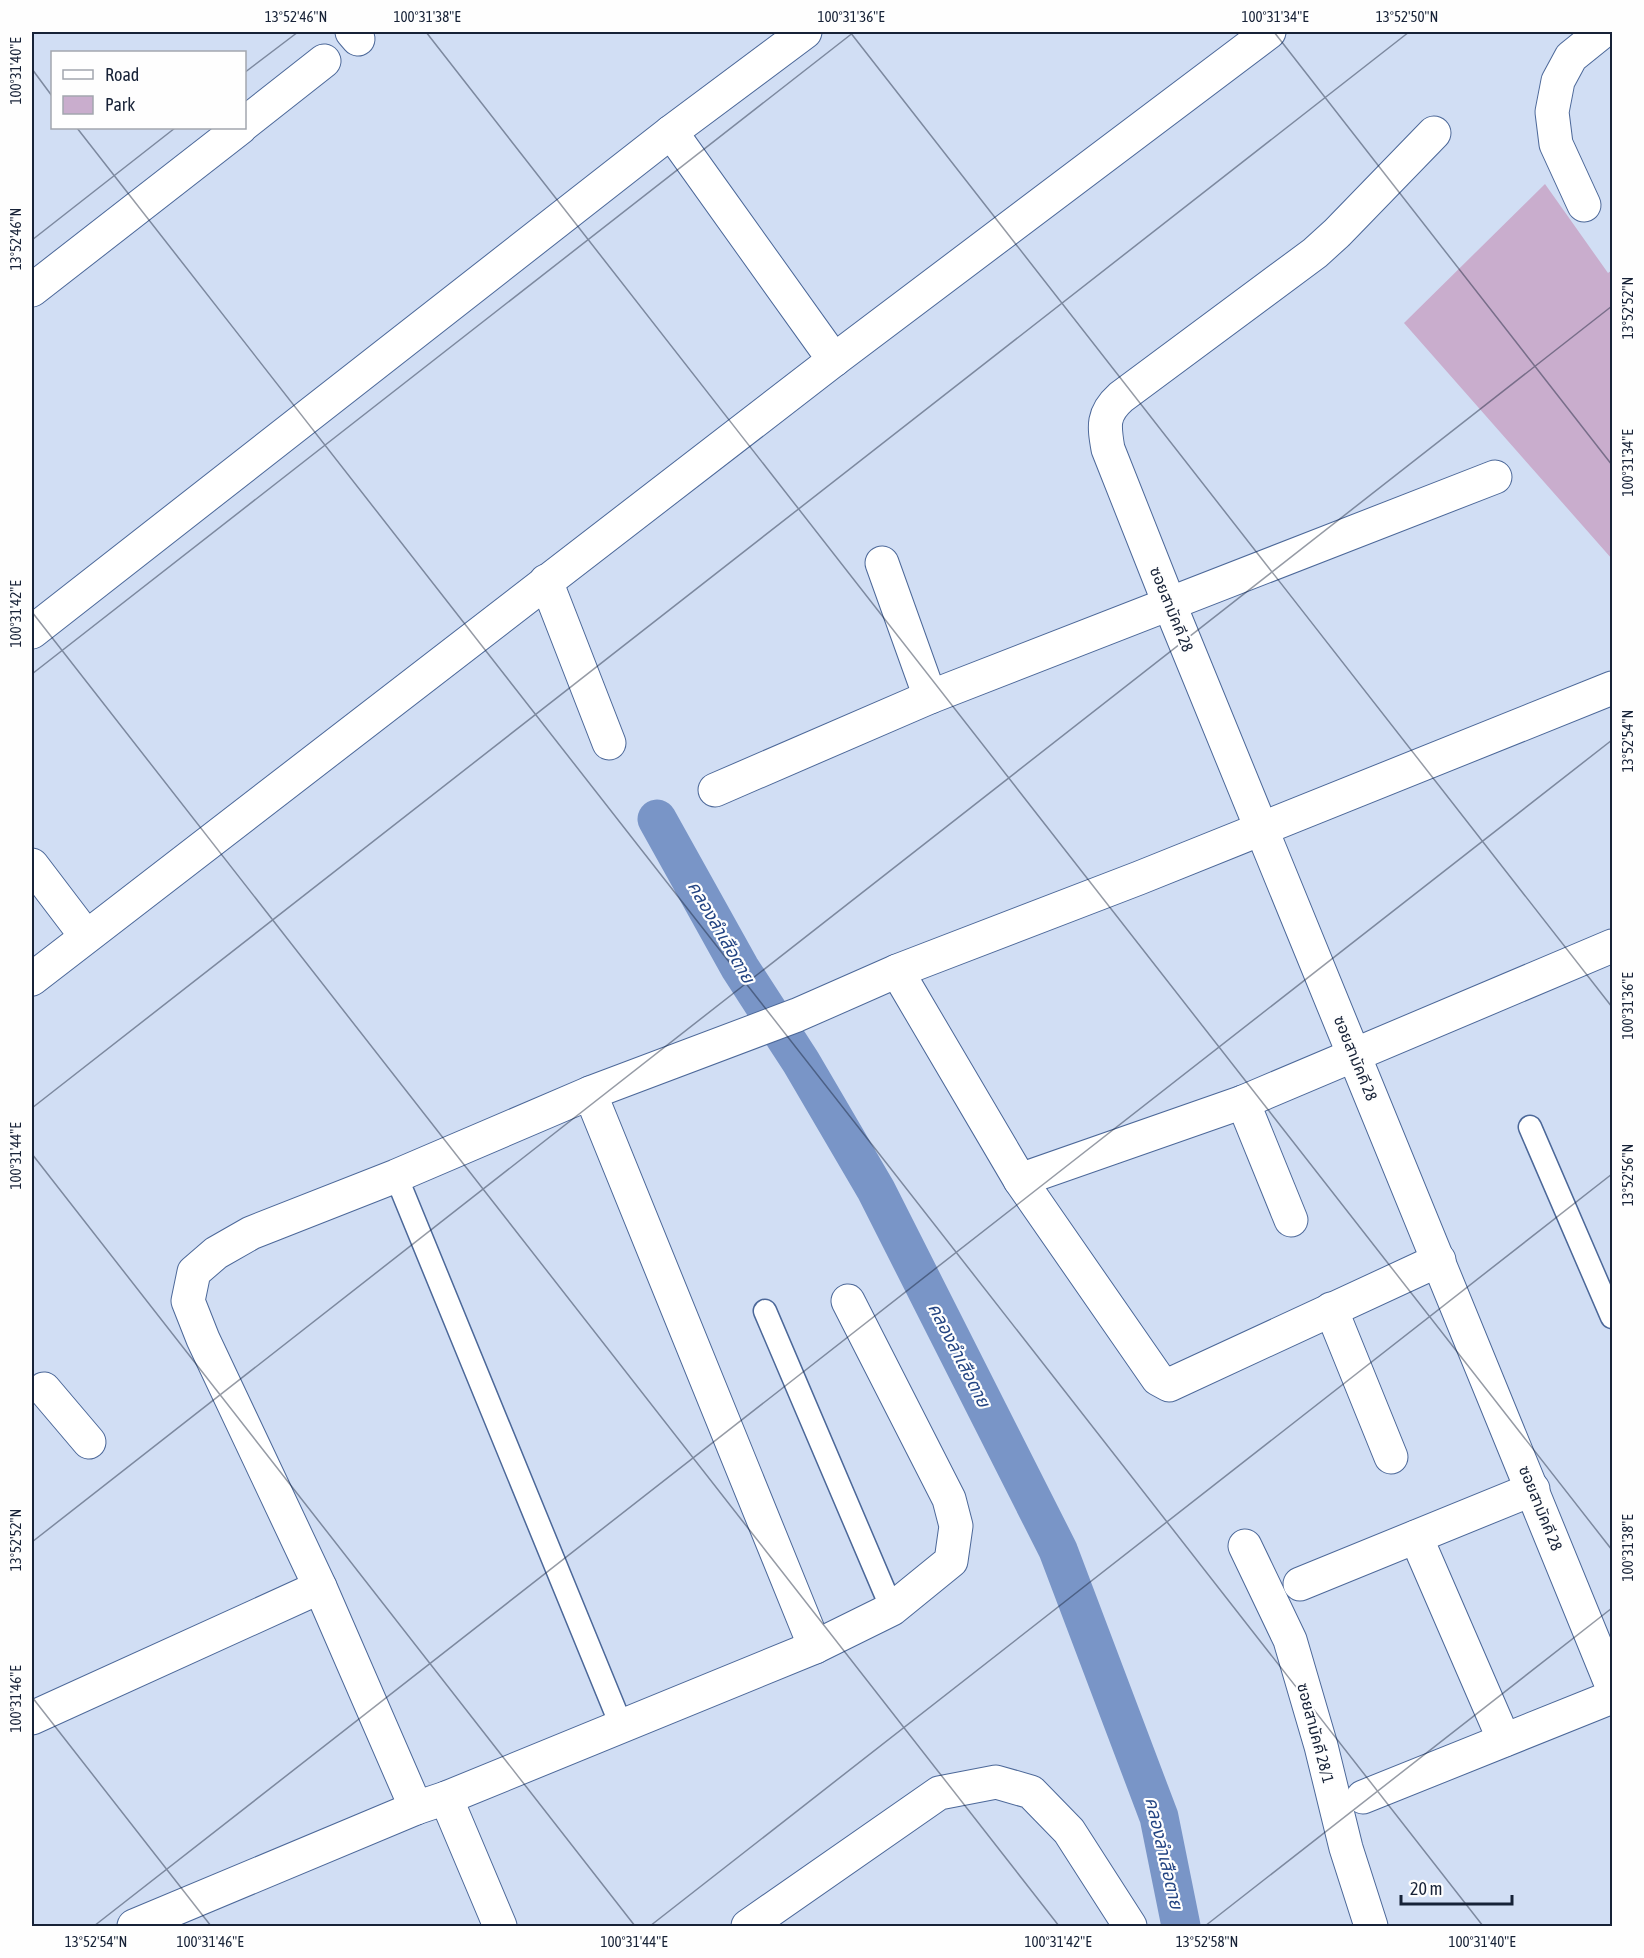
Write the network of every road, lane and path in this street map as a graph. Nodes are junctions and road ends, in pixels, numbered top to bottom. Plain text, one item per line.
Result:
1 (805, 32) edge
2 (1269, 32) edge
3 (1602, 32) edge
4 (324, 61) dead end
5 (246, 122) edge
6 (239, 129) edge
7 (671, 132) junction
8 (1434, 133) dead end
9 (1584, 205) dead end
10 (32, 290) edge
11 (834, 360) junction
12 (1495, 477) dead end
13 (882, 563) dead end
14 (546, 581) junction
15 (1169, 603) junction
16 (32, 632) edge
17 (1612, 688) edge
18 (930, 697) junction
19 (609, 743) dead end
20 (715, 790) dead end
21 (1262, 828) junction
22 (32, 865) edge
23 (86, 936) junction
24 (1612, 946) edge
25 (897, 971) junction
26 (32, 979) edge
27 (1354, 1055) junction
28 (590, 1093) junction
29 (1243, 1102) junction
30 (1530, 1127) dead end
31 (396, 1176) junction
32 (1020, 1180) junction
33 (1291, 1220) dead end
34 (1439, 1260) junction
35 (848, 1301) dead end
36 (1331, 1309) junction
37 (765, 1311) dead end
38 (1612, 1317) edge
39 (36, 1387) edge
40 (89, 1442) dead end
41 (1391, 1457) dead end
42 (1533, 1489) junction
43 (1416, 1537) junction
44 (1245, 1546) dead end
45 (1300, 1584) dead end
46 (320, 1587) junction
47 (892, 1609) junction
48 (815, 1647) junction
49 (1612, 1686) edge
50 (1612, 1697) edge
51 (32, 1718) edge
52 (621, 1725) junction
53 (1504, 1740) junction
54 (1363, 1797) dead end
55 (431, 1803) junction
56 (171, 1919) edge
57 (134, 1926) edge
58 (500, 1926) edge
59 (748, 1926) edge
60 (1130, 1926) edge
61 (1371, 1926) edge

1 - 7 street
2 - 11 street
3 - 9 street
4 - 5 street
6 - 10 street
7 - 11 street
7 - 16 street
8 - 15 street, ซอยสามัคคี 28
11 - 14 street
12 - 15 street
13 - 18 street
14 - 19 street
14 - 23 street
15 - 18 street
15 - 21 street, ซอยสามัคคี 28
17 - 21 street
18 - 20 street
21 - 25 street
21 - 27 street, ซอยสามัคคี 28
22 - 23 street
23 - 26 street
24 - 27 street
25 - 28 street
25 - 32 street
27 - 29 street
27 - 34 street, ซอยสามัคคี 28
28 - 31 street
28 - 48 street
29 - 32 street
29 - 33 street
30 - 38 lane
31 - 46 street
31 - 52 lane
32 - 36 street
34 - 36 street
34 - 42 street, ซอยสามัคคี 28
35 - 47 street
36 - 41 street
37 - 47 lane
39 - 40 street
42 - 43 street
42 - 49 street, ซอยสามัคคี 28
43 - 45 street
43 - 53 street
44 - 61 street, ซอยสามัคคี 28/1
46 - 51 street
46 - 55 street
47 - 48 street
48 - 52 street
50 - 53 street
52 - 55 street
53 - 54 street
55 - 56 street
55 - 58 street
56 - 57 street
59 - 60 street

